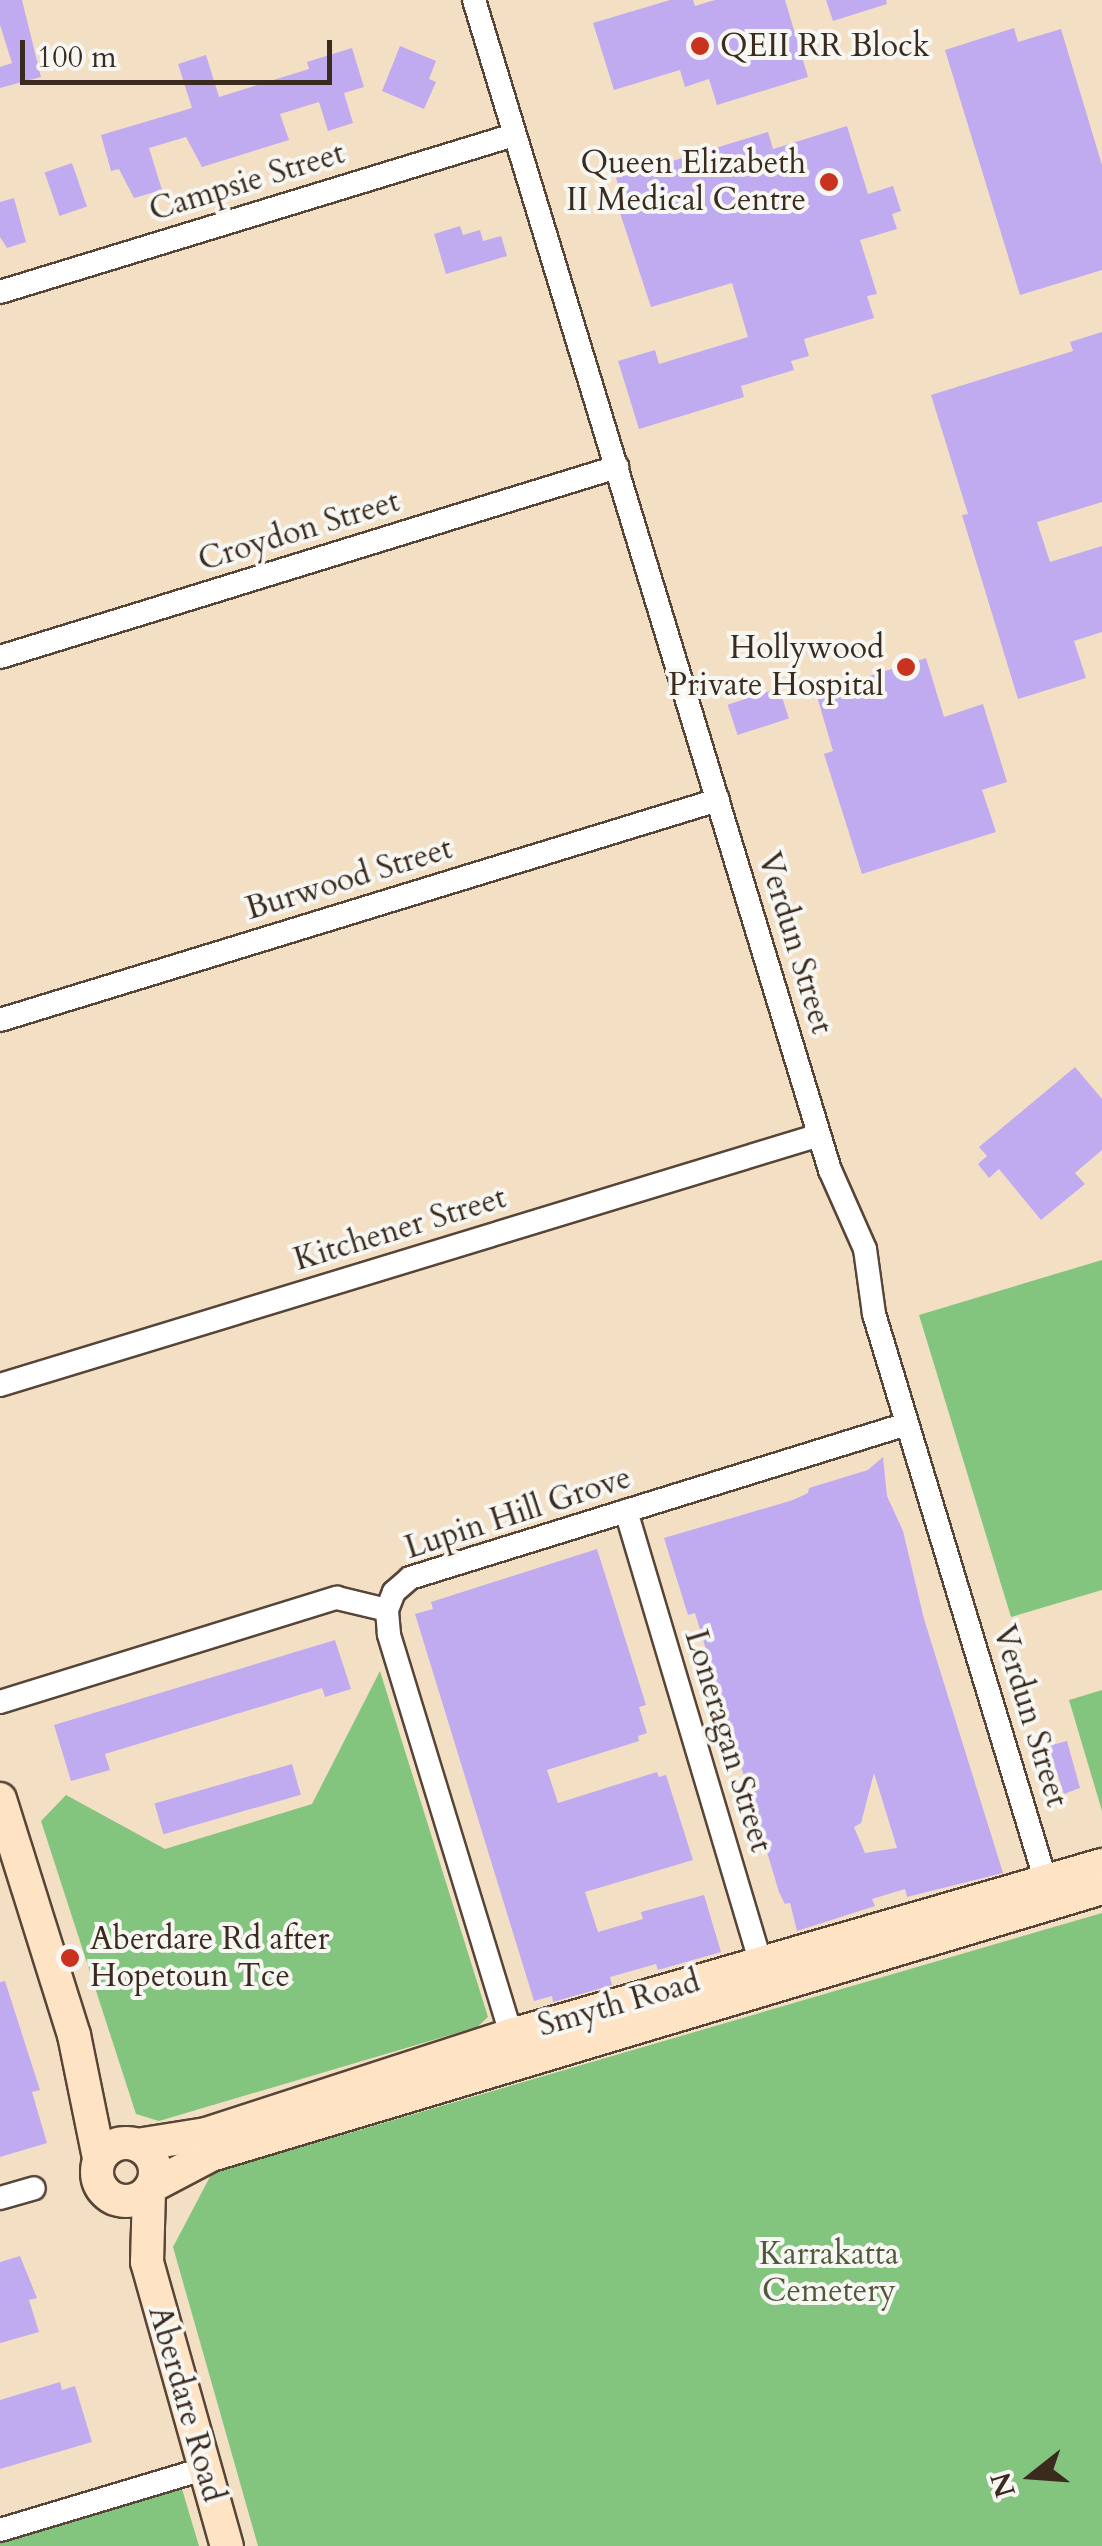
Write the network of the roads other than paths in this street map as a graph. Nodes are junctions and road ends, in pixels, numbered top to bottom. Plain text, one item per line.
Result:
1 (474, 0) edge
2 (514, 134) junction
3 (0, 292) edge
4 (617, 467) junction
5 (0, 657) edge
6 (718, 800) junction
7 (0, 1020) edge
8 (819, 1136) junction
9 (0, 1385) edge
10 (908, 1424) junction
11 (626, 1511) junction
12 (387, 1610) junction
13 (0, 1702) edge
14 (0, 1799) edge
15 (1102, 1865) edge
16 (1102, 1888) edge
17 (1049, 1892) junction
18 (765, 1976) junction
19 (74, 2035) junction
20 (516, 2050) junction
21 (135, 2144) junction
22 (99, 2158) junction
23 (34, 2188) dead end
24 (150, 2188) junction
25 (0, 2198) edge
26 (112, 2198) junction
27 (147, 2262) junction
28 (204, 2470) junction
29 (0, 2530) edge
30 (227, 2546) edge

1 - 2 street, Verdun Street
2 - 3 street, Campsie Street
2 - 4 street, Verdun Street
4 - 5 street, Croydon Street
4 - 6 street, Verdun Street
6 - 7 street, Burwood Street
6 - 8 street, Verdun Street
8 - 9 street, Kitchener Street
8 - 10 street, Verdun Street
10 - 11 street, Lupin Hill Grove
10 - 17 street, Verdun Street
11 - 12 street, Lupin Hill Grove
11 - 18 street, Loneragan Street
12 - 13 street
12 - 20 street
14 - 19 main road
15 - 17 main road, Smyth Road
16 - 17 main road, Smyth Road
17 - 18 main road, Smyth Road
18 - 20 main road, Smyth Road
19 - 21 main road
19 - 22 main road
20 - 21 main road, Smyth Road
20 - 24 main road, Smyth Road
21 - 22 main road
21 - 24 main road
22 - 26 main road
23 - 25 street
24 - 26 main road
24 - 27 main road, Aberdare Road
26 - 27 main road, Aberdare Road
27 - 28 main road, Aberdare Road
28 - 29 street
28 - 30 main road, Aberdare Road

